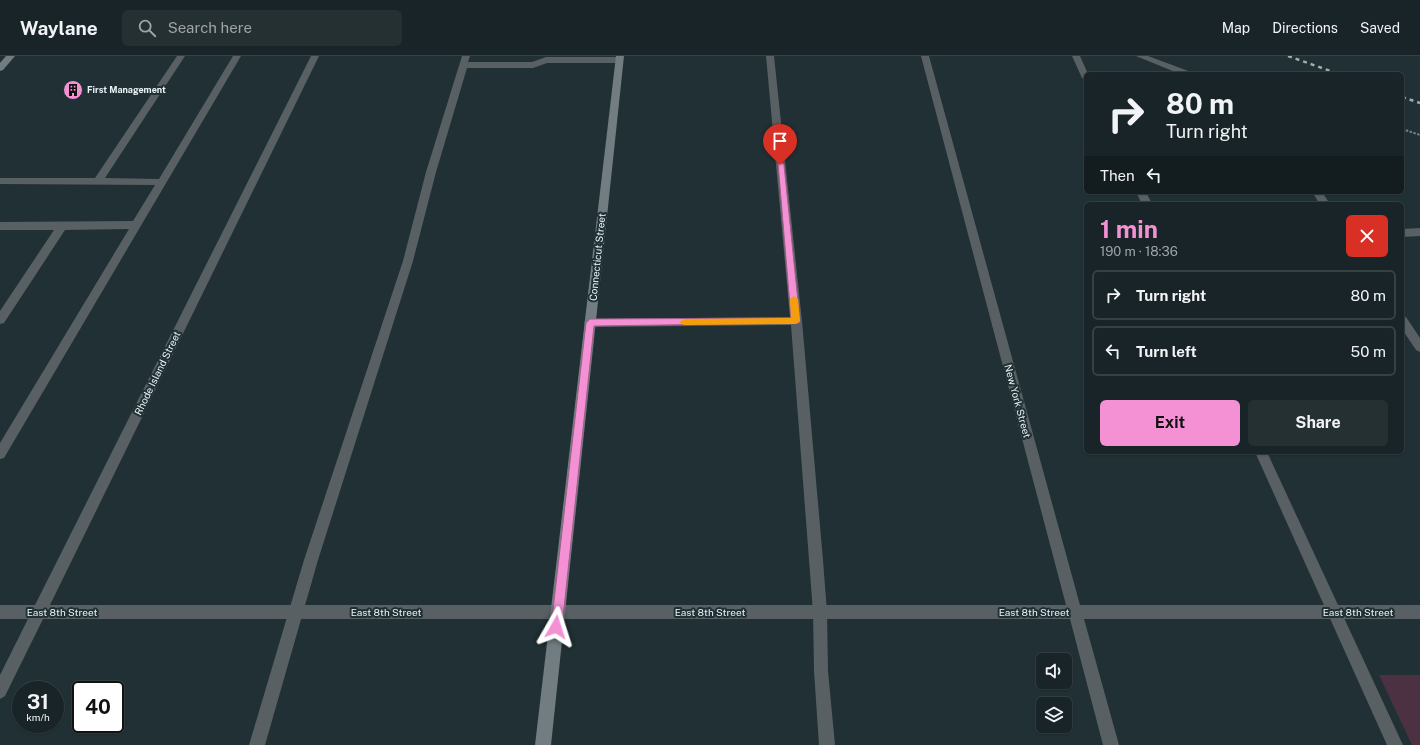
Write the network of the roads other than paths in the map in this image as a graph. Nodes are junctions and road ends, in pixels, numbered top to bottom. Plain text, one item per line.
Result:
1 (11, 56) edge
2 (181, 56) edge
3 (237, 56) edge
4 (315, 56) edge
5 (770, 56) edge
6 (925, 56) edge
7 (1076, 56) edge
8 (1140, 56) edge
9 (620, 58) edge
10 (465, 60) edge
11 (0, 68) edge
12 (1183, 72) edge
13 (1084, 74) edge
14 (0, 181) edge
15 (98, 182) junction
16 (162, 182) junction
17 (136, 225) junction
18 (0, 226) edge
19 (62, 226) junction
20 (1404, 232) edge
21 (1420, 232) edge
22 (0, 320) edge
23 (796, 321) junction
24 (590, 323) junction
25 (1404, 323) edge
26 (1420, 347) edge
27 (0, 454) edge
28 (1262, 454) edge
29 (0, 612) edge
30 (38, 612) junction
31 (296, 612) junction
32 (558, 612) junction
33 (820, 612) junction
34 (1075, 612) junction
35 (1334, 612) junction
36 (1420, 612) edge
37 (0, 691) edge
38 (257, 745) edge
39 (543, 745) edge
40 (827, 745) edge
41 (1111, 745) edge
42 (1395, 745) edge

1 - 11 street
2 - 15 street
3 - 16 street
4 - 30 street, Rhode Island Street
5 - 23 street
6 - 34 street, New York Street
7 - 13 street
8 - 12 street
9 - 10 street
9 - 24 street, Connecticut Street
10 - 31 street
14 - 15 street
15 - 16 street
16 - 17 street
17 - 19 street
17 - 27 street
18 - 19 street
19 - 22 street
20 - 21 street
23 - 24 street
23 - 33 street
24 - 32 street, Connecticut Street
25 - 26 street
28 - 35 street
29 - 30 street, East 8th Street
30 - 31 street, East 8th Street
30 - 37 street, Rhode Island Street
31 - 32 street, East 8th Street
31 - 38 street
32 - 33 street, East 8th Street
32 - 39 street, Connecticut Street
33 - 34 street, East 8th Street
33 - 40 street
34 - 35 street, East 8th Street
34 - 41 street, New York Street
35 - 36 street, East 8th Street
35 - 42 street

